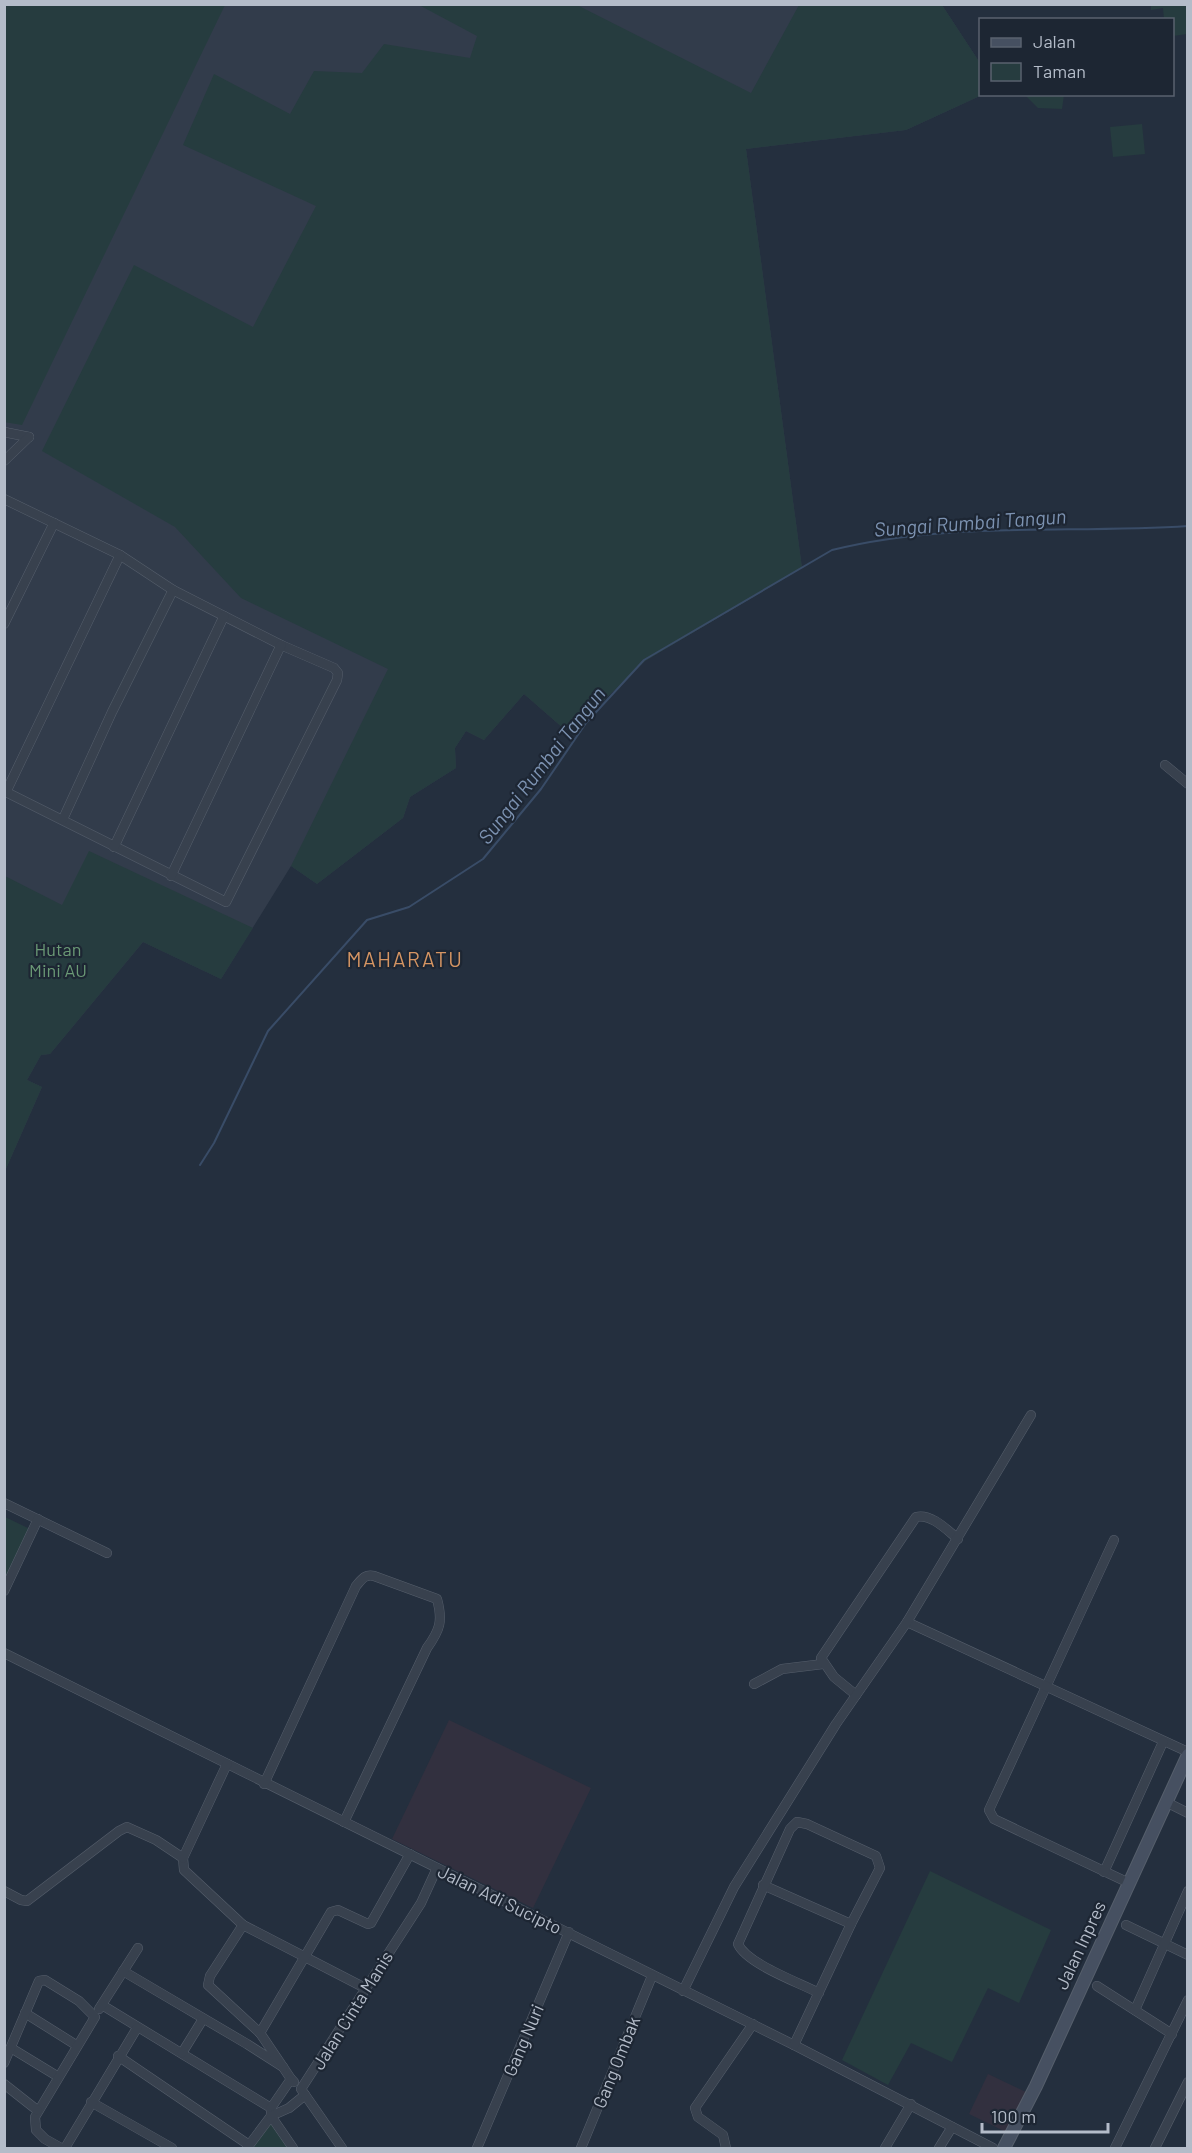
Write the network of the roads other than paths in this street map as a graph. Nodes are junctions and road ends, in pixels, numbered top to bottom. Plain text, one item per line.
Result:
1 (4, 432) edge
2 (4, 461) edge
3 (4, 500) edge
4 (54, 523) junction
5 (120, 555) junction
6 (173, 590) junction
7 (224, 615) junction
8 (4, 624) edge
9 (281, 645) junction
10 (1166, 765) dead end
11 (1188, 784) edge
12 (5, 791) edge
13 (63, 819) junction
14 (114, 847) junction
15 (171, 876) junction
16 (1031, 1415) dead end
17 (4, 1503) edge
18 (38, 1519) junction
19 (958, 1539) junction
20 (1114, 1540) dead end
21 (107, 1553) dead end
22 (4, 1591) edge
23 (907, 1622) junction
24 (4, 1653) edge
25 (823, 1664) junction
26 (754, 1684) dead end
27 (1044, 1687) junction
28 (856, 1695) junction
29 (1163, 1742) junction
30 (1188, 1754) edge
31 (227, 1764) junction
32 (264, 1784) junction
33 (1166, 1802) junction
34 (1188, 1813) edge
35 (344, 1822) junction
36 (410, 1854) junction
37 (183, 1858) junction
38 (437, 1868) junction
39 (1104, 1872) junction
40 (1129, 1883) junction
41 (763, 1885) junction
42 (4, 1891) edge
43 (1188, 1891) edge
44 (851, 1924) junction
45 (1126, 1925) dead end
46 (243, 1926) junction
47 (569, 1932) junction
48 (1163, 1943) junction
49 (138, 1948) dead end
50 (1188, 1955) edge
51 (306, 1958) junction
52 (123, 1971) junction
53 (652, 1976) junction
54 (1097, 1986) dead end
55 (367, 1989) junction
56 (683, 1991) junction
57 (819, 1993) junction
58 (1188, 2000) edge
59 (102, 2005) junction
60 (1136, 2010) junction
61 (25, 2013) junction
62 (95, 2017) junction
63 (203, 2019) junction
64 (753, 2024) junction
65 (137, 2028) junction
66 (260, 2033) junction
67 (1172, 2034) junction
68 (76, 2045) junction
69 (794, 2045) junction
70 (11, 2048) junction
71 (182, 2053) junction
72 (118, 2056) junction
73 (4, 2063) edge
74 (283, 2067) junction
75 (57, 2076) junction
76 (291, 2079) junction
77 (1188, 2082) edge
78 (4, 2084) edge
79 (303, 2092) junction
80 (91, 2102) junction
81 (911, 2104) junction
82 (37, 2110) junction
83 (271, 2112) junction
84 (952, 2127) junction
85 (45, 2139) junction
86 (248, 2147) edge
87 (38, 2148) edge
88 (63, 2148) edge
89 (172, 2148) edge
90 (293, 2148) edge
91 (342, 2148) edge
92 (477, 2148) edge
93 (580, 2148) edge
94 (726, 2148) edge
95 (885, 2148) edge
96 (939, 2148) edge
97 (993, 2148) edge
98 (1004, 2148) edge
99 (1115, 2148) edge
100 (1155, 2148) edge

1 - 2 street
3 - 4 street
4 - 5 street
4 - 8 street
5 - 6 street
5 - 12 street
6 - 7 street
6 - 13 street
7 - 9 street
7 - 14 street
9 - 15 street
9 - 15 street
10 - 11 street
12 - 13 street
13 - 14 street
14 - 15 street
16 - 19 street
17 - 18 street
18 - 21 street
18 - 22 street
19 - 23 street
19 - 25 street
20 - 27 street
23 - 27 street
23 - 28 street
24 - 31 street, Jalan Adi Sucipto
25 - 26 street
25 - 28 street
27 - 29 street
27 - 39 street
28 - 56 street
29 - 30 street
29 - 39 street
30 - 33 main road, Jalan Inpres
31 - 32 street, Jalan Adi Sucipto
31 - 37 street
32 - 35 street, Jalan Adi Sucipto
32 - 35 street
33 - 34 street
33 - 40 main road, Jalan Inpres
35 - 36 street, Jalan Adi Sucipto
36 - 38 street, Jalan Adi Sucipto
36 - 51 street
37 - 42 street
37 - 46 street
38 - 47 street, Jalan Adi Sucipto
38 - 55 street, Jalan Cinta Manis
39 - 40 street
40 - 98 main road, Jalan Inpres
41 - 44 street
41 - 44 street
41 - 57 street
43 - 48 street
44 - 57 street
45 - 48 street
46 - 51 street
46 - 66 street
47 - 53 street, Jalan Adi Sucipto
47 - 92 street, Gang Nuri
48 - 50 street
48 - 60 street
49 - 52 street
51 - 55 street
51 - 66 street
52 - 59 street
52 - 63 street
53 - 56 street, Jalan Adi Sucipto
53 - 93 street, Gang Ombak
54 - 60 street
55 - 79 street, Jalan Cinta Manis
56 - 64 street, Jalan Adi Sucipto
57 - 69 street
58 - 67 street
59 - 62 street
59 - 65 street
60 - 67 street
61 - 62 street
61 - 68 street
61 - 70 street
62 - 68 street
63 - 71 street
63 - 74 street
64 - 69 street, Jalan Adi Sucipto
64 - 94 street
65 - 71 street
65 - 72 street
66 - 74 street
67 - 99 street
68 - 75 street
69 - 81 street, Jalan Adi Sucipto
70 - 73 street
70 - 75 street
71 - 83 street
72 - 80 street
72 - 86 street
74 - 76 street
75 - 82 street
76 - 79 street
76 - 83 street
77 - 100 street
78 - 82 street
79 - 83 street
79 - 91 street
80 - 88 street
80 - 89 street
81 - 84 street, Jalan Adi Sucipto
81 - 95 street
82 - 85 street
83 - 86 street
83 - 90 street
84 - 96 street
84 - 97 street, Jalan Adi Sucipto
85 - 87 street
85 - 88 street

